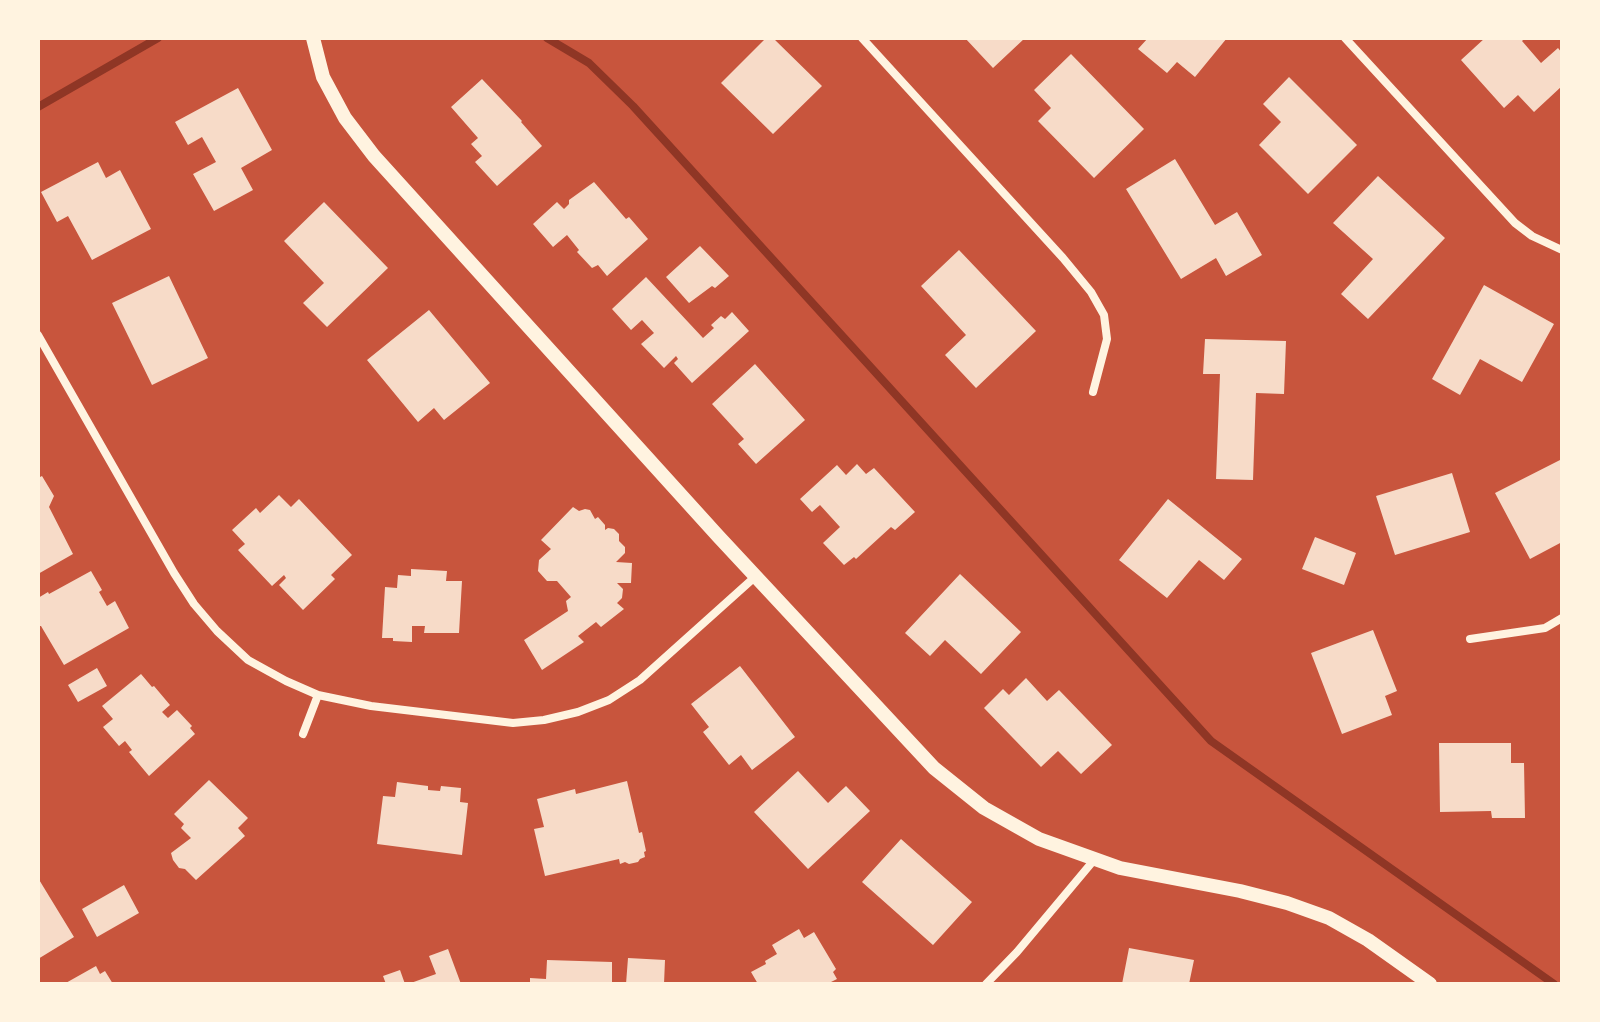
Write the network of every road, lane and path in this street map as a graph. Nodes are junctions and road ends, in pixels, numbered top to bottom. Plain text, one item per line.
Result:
1 (313, 38) edge
2 (862, 38) edge
3 (1345, 38) edge
4 (1562, 250) edge
5 (38, 335) edge
6 (1093, 392) dead end
7 (756, 576) junction
8 (1562, 618) edge
9 (1470, 639) dead end
10 (318, 695) junction
11 (303, 734) dead end
12 (1094, 860) junction
13 (986, 984) edge
14 (1430, 984) edge

1 - 7 street
2 - 6 street
3 - 4 street
5 - 10 street
7 - 10 street
7 - 12 street
8 - 9 street
10 - 11 street
12 - 13 street
12 - 14 street

